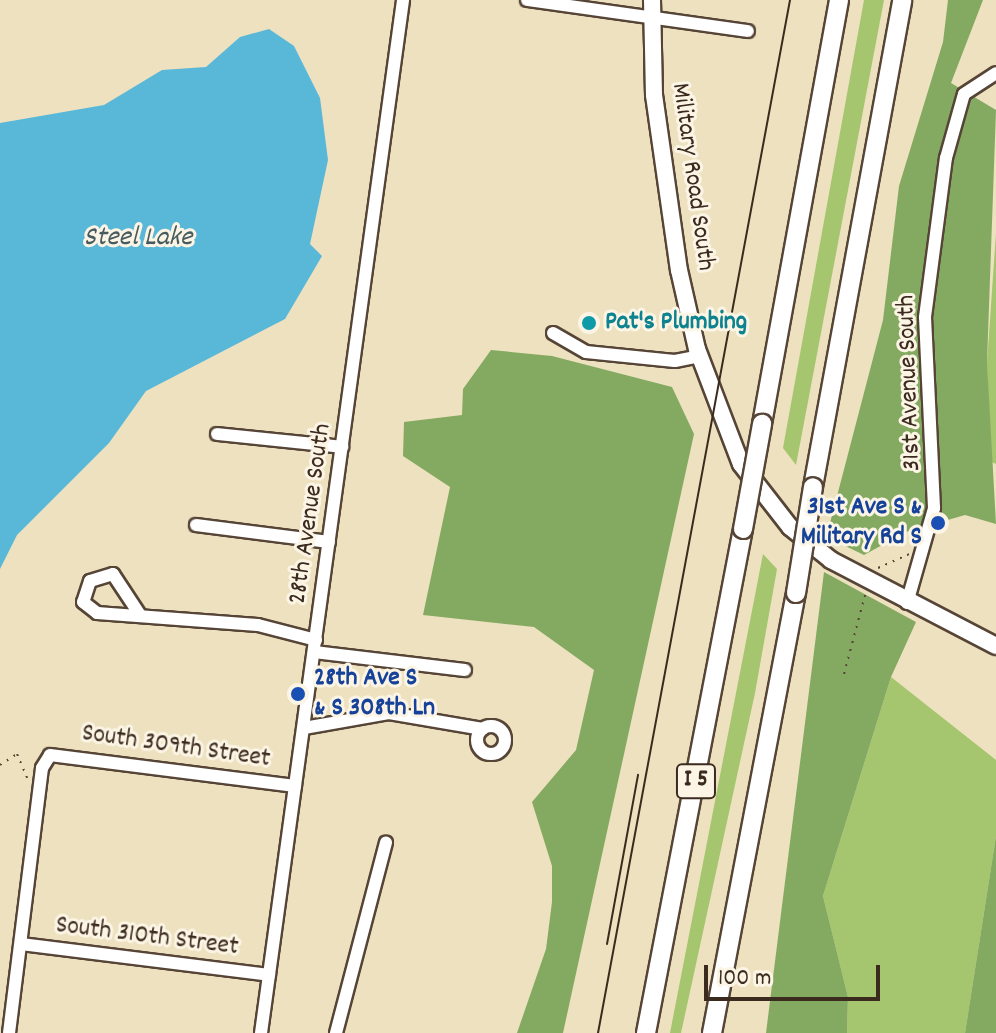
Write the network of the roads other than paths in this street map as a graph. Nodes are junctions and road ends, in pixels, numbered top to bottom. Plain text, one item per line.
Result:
1 (403, 0) edge
2 (527, 0) edge
3 (839, 0) edge
4 (902, 0) edge
5 (651, 8) edge
6 (748, 31) dead end
7 (996, 73) edge
8 (553, 333) dead end
9 (700, 356) junction
10 (217, 434) dead end
11 (342, 447) junction
12 (196, 525) dead end
13 (329, 542) junction
14 (907, 603) junction
15 (140, 615) junction
16 (315, 646) junction
17 (996, 646) edge
18 (465, 670) dead end
19 (304, 728) junction
20 (483, 729) dead end
21 (295, 786) junction
22 (386, 842) dead end
23 (21, 944) junction
24 (269, 975) junction
25 (15, 990) junction
26 (0, 993) edge
27 (9, 1033) edge
28 (261, 1033) edge
29 (336, 1033) edge
30 (646, 1033) edge
31 (712, 1033) edge

1 - 11 street, 28th Avenue South
2 - 5 street
3 - 30 highway, I 5, bridge
4 - 31 highway, I 5, bridge
5 - 6 street
5 - 9 main road, Military Road South
7 - 14 street, 31st Avenue South
8 - 9 street
9 - 14 main road, Military Road South
10 - 11 street
11 - 13 street, 28th Avenue South
12 - 13 street
13 - 16 street, 28th Avenue South
14 - 17 main road, Military Road South
15 - 15 street
15 - 16 street
16 - 18 street
16 - 19 street, 28th Avenue South
19 - 20 street
19 - 21 street, 28th Avenue South
21 - 23 street, South 309th Street
21 - 24 street, 28th Avenue South
22 - 29 street
23 - 24 street, South 310th Street
23 - 25 street
24 - 28 street, 28th Avenue South
25 - 26 street
25 - 27 street

